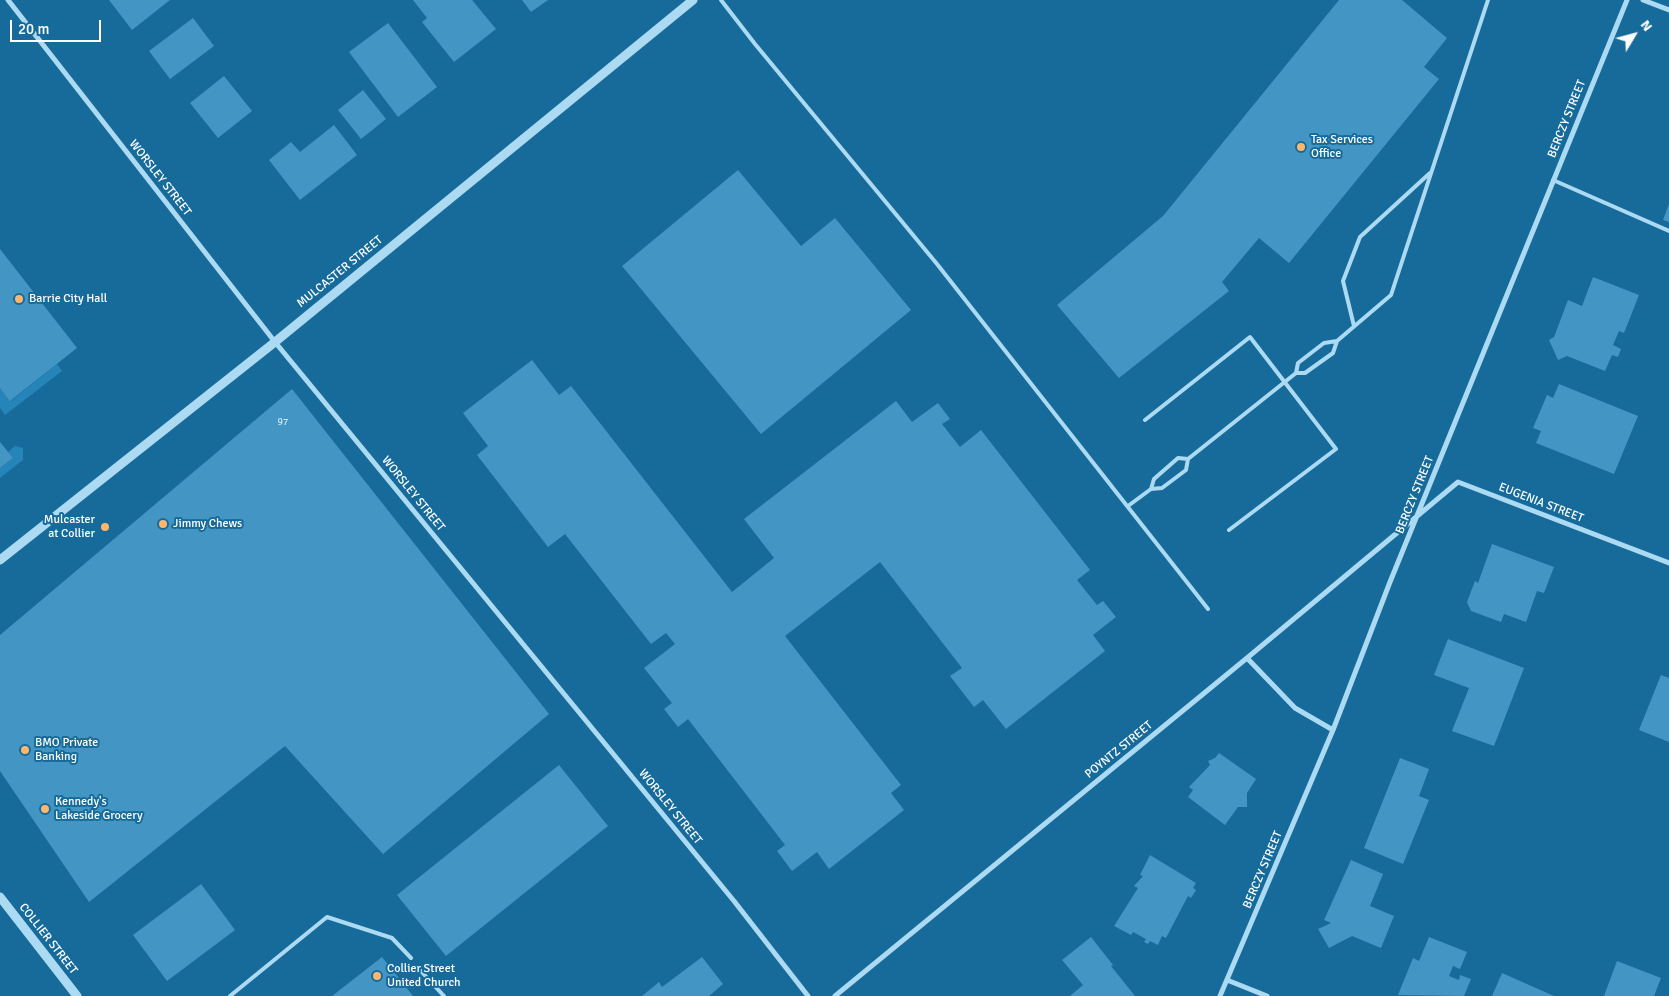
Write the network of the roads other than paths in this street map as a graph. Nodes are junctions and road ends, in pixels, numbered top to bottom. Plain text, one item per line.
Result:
1 (8, 0) edge
2 (693, 0) edge
3 (721, 0) edge
4 (1488, 0) edge
5 (1627, 0) edge
6 (1643, 0) edge
7 (1669, 10) edge
8 (1432, 172) junction
9 (1554, 180) junction
10 (1669, 231) edge
11 (1354, 326) junction
12 (1337, 341) junction
13 (275, 342) junction
14 (1296, 373) junction
15 (1285, 382) junction
16 (1144, 420) dead end
17 (1188, 459) junction
18 (1151, 489) junction
19 (1128, 506) junction
20 (1416, 518) junction
21 (1229, 530) dead end
22 (0, 560) edge
23 (1669, 564) edge
24 (1208, 609) dead end
25 (1247, 658) junction
26 (1333, 730) junction
27 (0, 897) edge
28 (411, 958) dead end
29 (420, 968) dead end
30 (1227, 980) junction
31 (77, 996) edge
32 (230, 996) edge
33 (444, 996) edge
34 (808, 996) edge
35 (835, 996) edge
36 (1220, 996) edge
37 (1267, 996) edge

1 - 13 street, WORSLEY STREET
2 - 13 street, MULCASTER STREET
3 - 19 lane
4 - 8 lane
5 - 9 street, BERCZY STREET
6 - 7 street
8 - 11 lane
8 - 11 lane
9 - 10 lane
9 - 20 street, BERCZY STREET
11 - 12 lane
12 - 14 lane
12 - 14 lane
13 - 22 street, MULCASTER STREET
13 - 34 street, WORSLEY STREET
14 - 15 lane
15 - 16 lane
15 - 17 lane
15 - 21 lane
17 - 18 lane
17 - 18 lane
18 - 19 lane
19 - 24 lane
20 - 23 street, EUGENIA STREET
20 - 25 street, POYNTZ STREET
20 - 26 street, BERCZY STREET
25 - 26 street
25 - 35 street, POYNTZ STREET
26 - 30 street, BERCZY STREET
27 - 31 street, COLLIER STREET
28 - 32 lane
29 - 33 lane
30 - 36 street, BERCZY STREET
30 - 37 street

